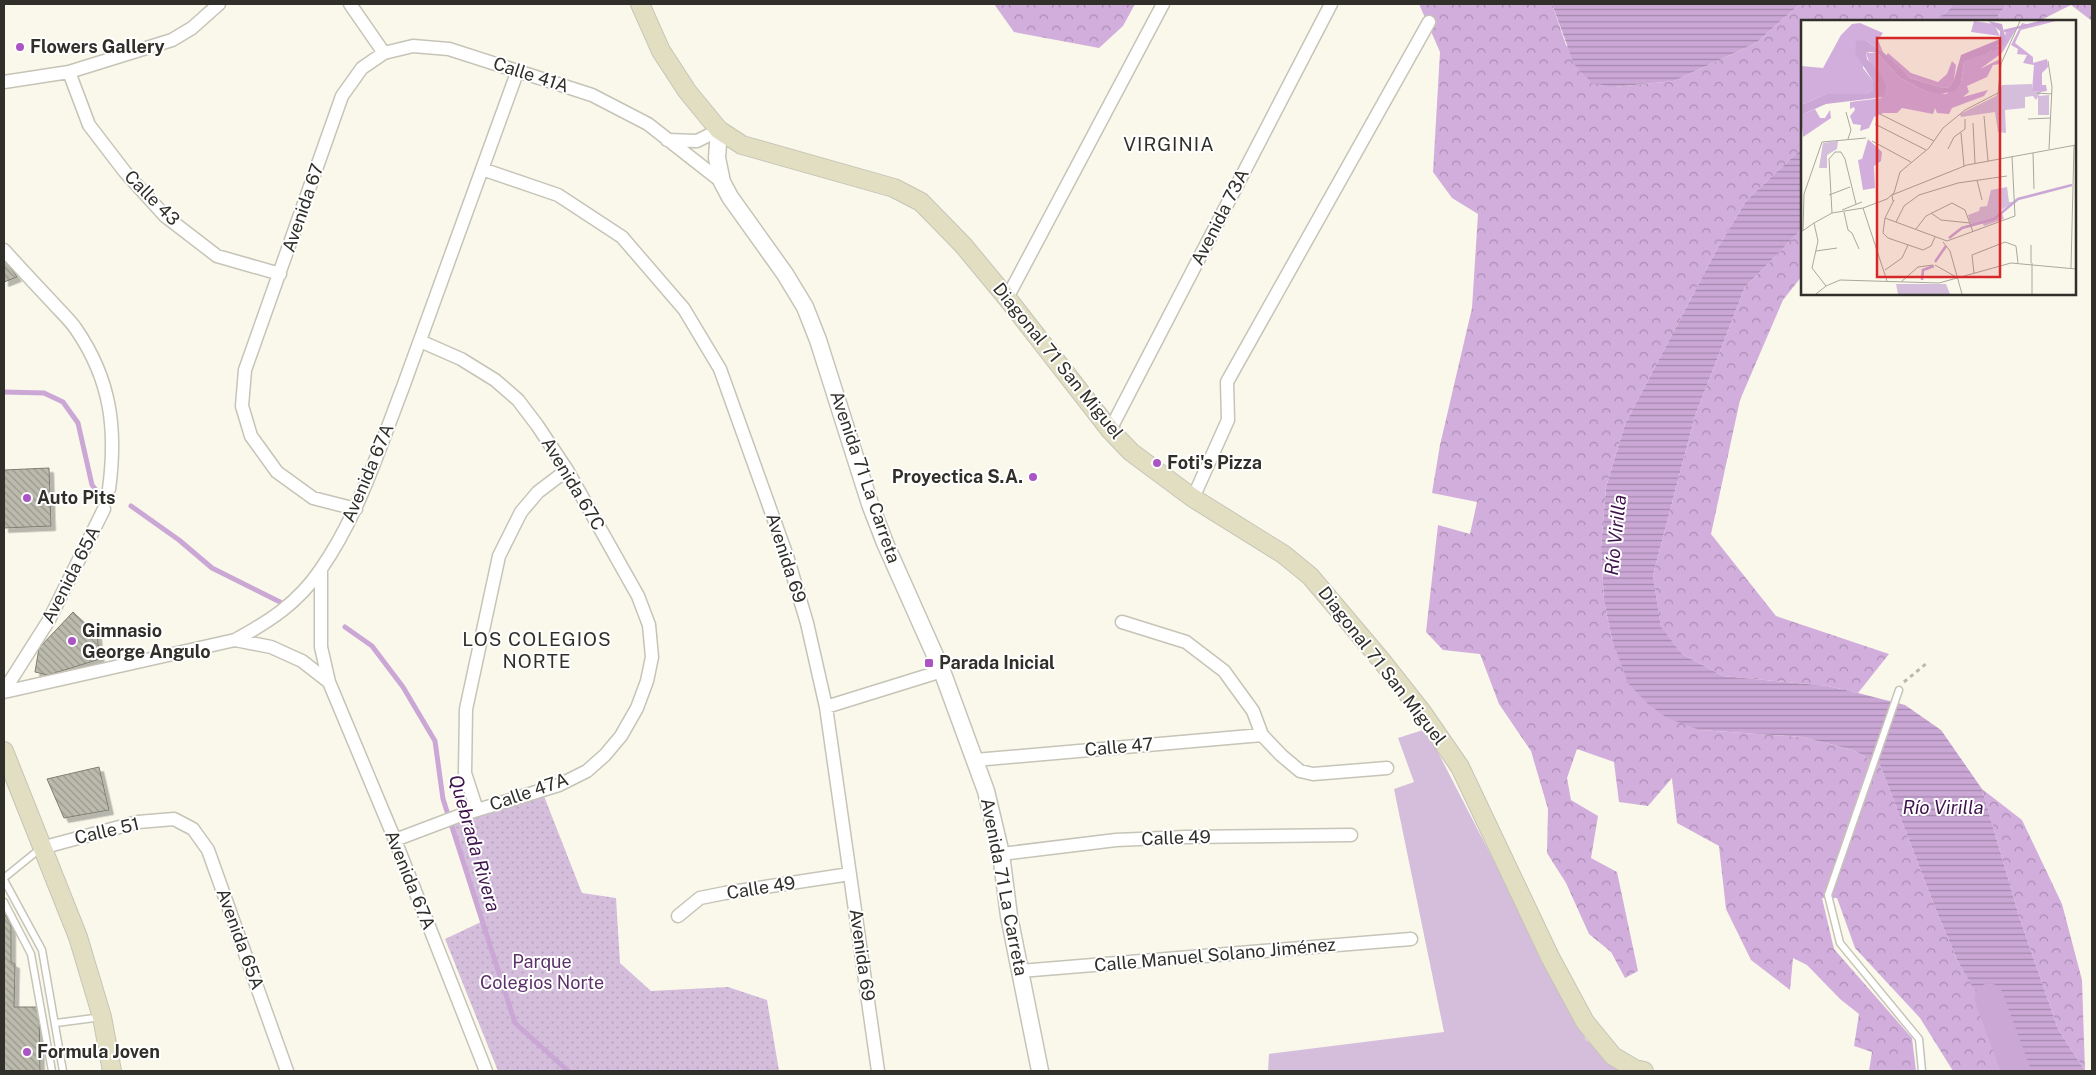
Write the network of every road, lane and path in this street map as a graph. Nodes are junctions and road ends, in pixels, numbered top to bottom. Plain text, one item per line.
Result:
1 (219, 4) edge
2 (350, 4) edge
3 (640, 4) edge
4 (1163, 4) edge
5 (1330, 4) edge
6 (1429, 22) dead end
7 (384, 53) junction
8 (518, 70) junction
9 (69, 72) junction
10 (4, 82) edge
11 (719, 130) junction
12 (667, 140) junction
13 (482, 170) junction
14 (722, 182) junction
15 (4, 250) edge
16 (280, 274) junction
17 (1008, 298) junction
18 (420, 340) junction
19 (1110, 430) junction
20 (567, 470) junction
21 (109, 489) dead end
22 (1193, 498) junction
23 (356, 509) junction
24 (104, 510) dead end
25 (321, 569) junction
26 (1122, 622) dead end
27 (235, 640) junction
28 (1926, 663) dead end
29 (942, 671) junction
30 (648, 680) joint
31 (329, 682) junction
32 (1899, 690) joint
33 (4, 692) edge
34 (826, 707) junction
35 (1262, 735) junction
36 (4, 751) edge
37 (975, 760) junction
38 (1387, 768) dead end
39 (477, 810) junction
40 (174, 819) joint
41 (1351, 835) dead end
42 (395, 840) junction
43 (41, 848) junction
44 (1001, 854) junction
45 (850, 874) junction
46 (4, 879) edge
47 (4, 902) edge
48 (678, 916) dead end
49 (1411, 939) dead end
50 (1020, 971) junction
51 (102, 1017) junction
52 (56, 1023) junction
53 (52, 1071) edge
54 (63, 1071) edge
55 (112, 1071) edge
56 (287, 1071) edge
57 (486, 1071) edge
58 (878, 1071) edge
59 (1040, 1071) edge
60 (1644, 1071) edge
61 (1922, 1071) edge

1 - 9 street
2 - 7 street
3 - 11 main road, Diagonal 71 San Miguel
4 - 17 street
5 - 19 street, Avenida 73A
6 - 22 street
7 - 8 street, Calle 41A
7 - 16 street, Avenida 67
8 - 12 street, Calle 41A
8 - 13 street, Avenida 67A
9 - 10 street
9 - 16 street, Calle 43
11 - 12 street
11 - 14 street, Avenida 71 La Carreta
11 - 17 main road, Diagonal 71 San Miguel
12 - 14 street, Calle 41A
13 - 18 street, Avenida 67A
13 - 34 street, Avenida 69
14 - 29 street, Avenida 71 La Carreta
15 - 21 street
16 - 23 street, Avenida 67
17 - 19 main road, Diagonal 71 San Miguel
18 - 20 street, Avenida 67C
18 - 23 street, Avenida 67A
19 - 22 main road, Diagonal 71 San Miguel
20 - 30 street, Avenida 67C
20 - 39 street
22 - 60 main road, Diagonal 71 San Miguel
23 - 25 street, Avenida 67A
24 - 33 street, Avenida 65A
25 - 27 street
25 - 31 street, Avenida 67A
26 - 35 street
27 - 31 street
27 - 33 street
28 - 32 path
29 - 34 street
29 - 37 street, Avenida 71 La Carreta
30 - 39 street, Calle 47A
31 - 42 street, Avenida 67A
32 - 61 lane
34 - 45 street, Avenida 69
35 - 37 street, Calle 47
35 - 38 street
36 - 43 main road
37 - 44 street, Avenida 71 La Carreta
39 - 42 street, Calle 47A
40 - 43 street, Calle 51
40 - 56 street, Avenida 65A
41 - 44 street, Calle 49
42 - 57 street, Avenida 67A
43 - 46 lane
43 - 51 main road
44 - 50 street, Avenida 71 La Carreta
45 - 48 street, Calle 49
45 - 58 street, Avenida 69
46 - 52 lane
47 - 53 lane
49 - 50 street, Calle Manuel Solano Jiménez
50 - 59 street, Avenida 71 La Carreta
51 - 52 lane
51 - 55 main road
52 - 54 lane

